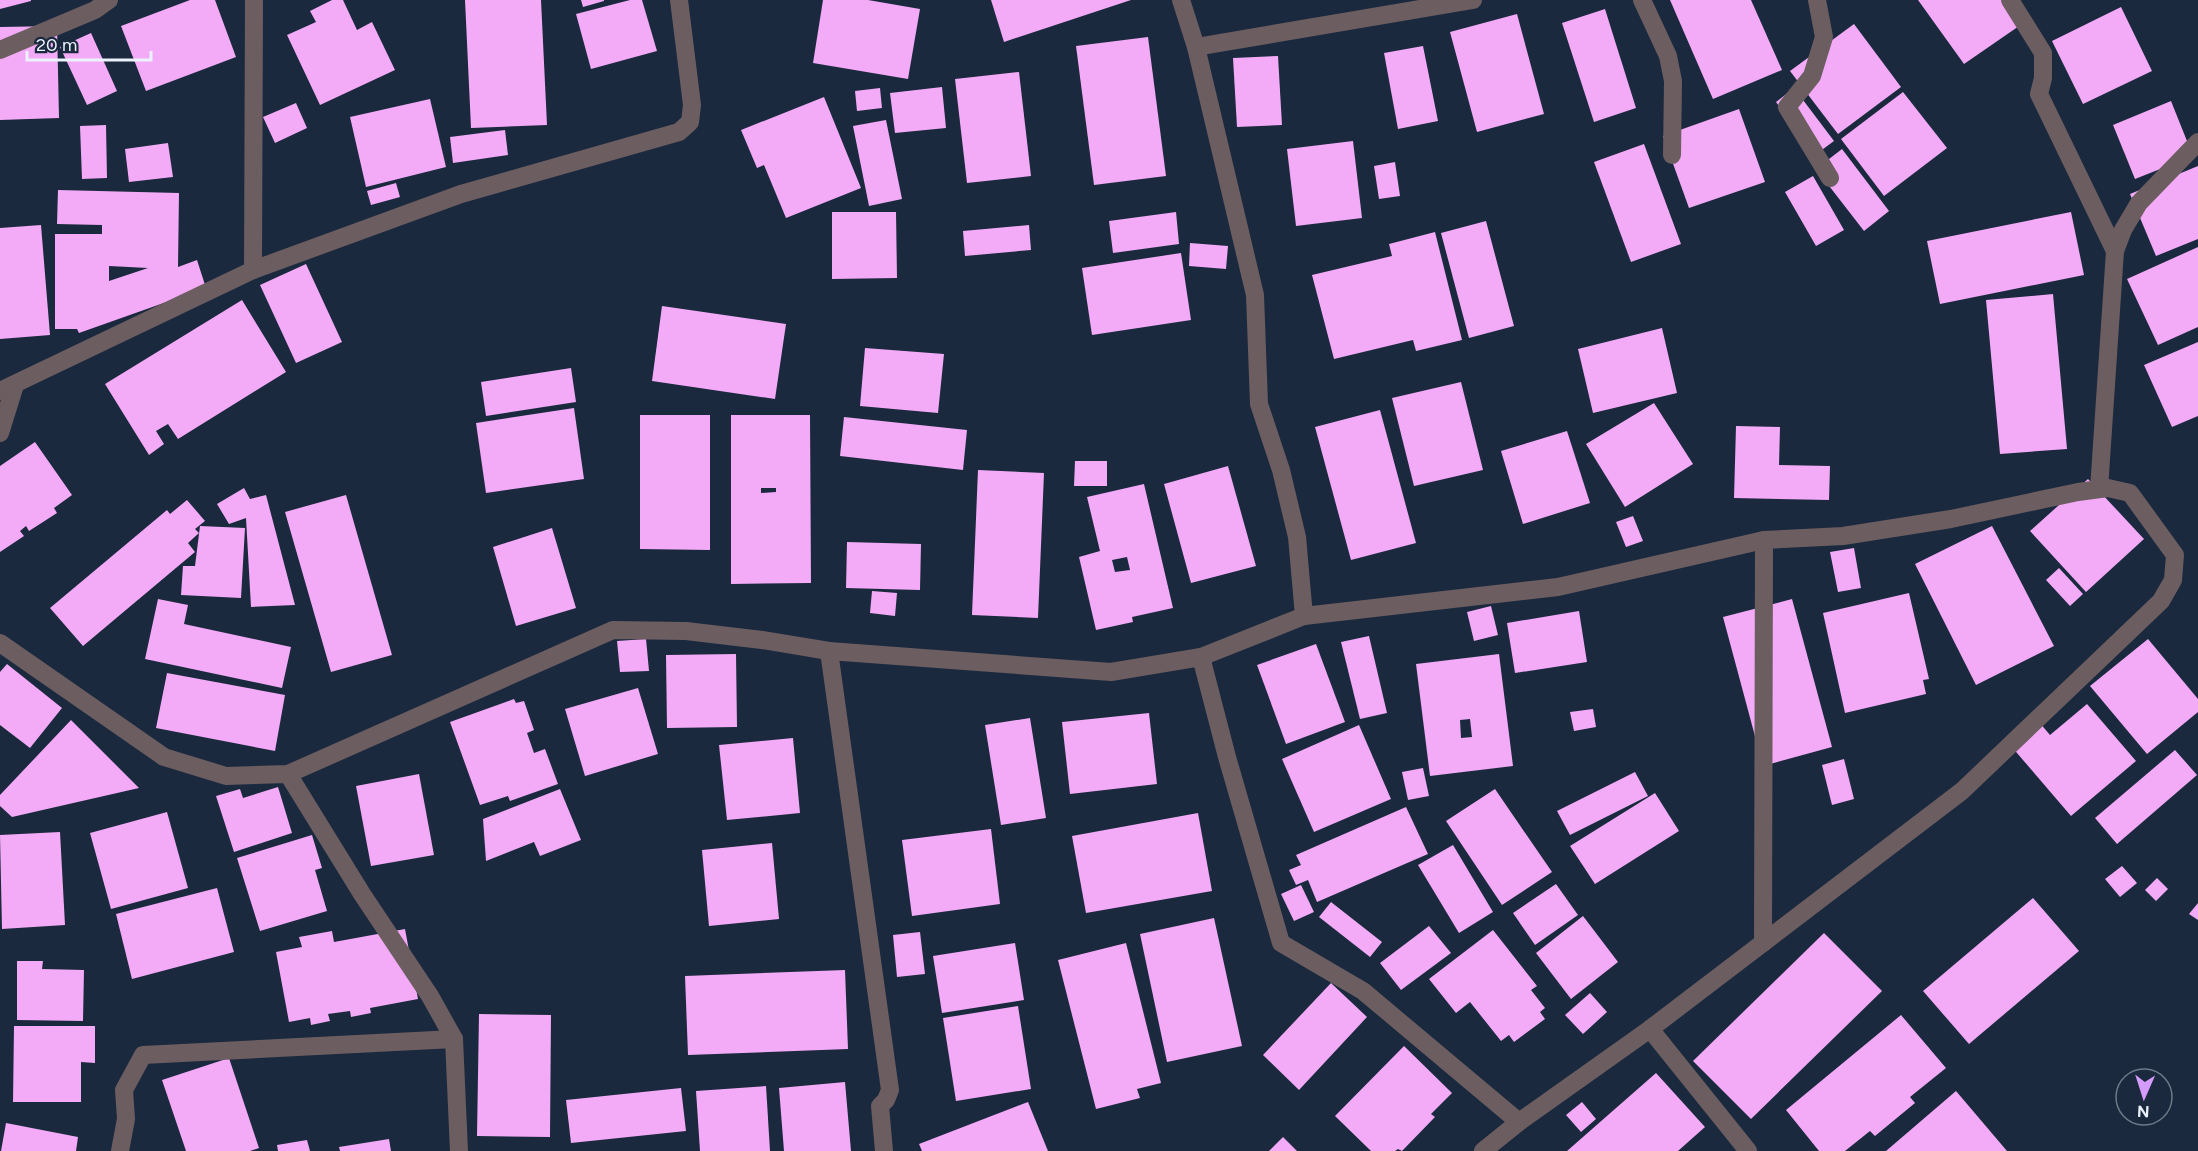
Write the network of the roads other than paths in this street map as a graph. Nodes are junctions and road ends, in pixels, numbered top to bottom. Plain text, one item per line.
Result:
1 (109, 0) edge
2 (254, 0) edge
3 (679, 0) edge
4 (1181, 0) edge
5 (1473, 0) edge
6 (1642, 0) edge
7 (1817, 0) edge
8 (2010, 0) edge
9 (1196, 47) junction
10 (0, 50) edge
11 (2198, 142) edge
12 (1672, 155) dead end
13 (1830, 178) dead end
14 (2115, 250) junction
15 (253, 270) junction
16 (8, 388) edge
17 (0, 433) edge
18 (2099, 489) junction
19 (1764, 540) junction
20 (1304, 616) junction
21 (0, 643) edge
22 (830, 651) junction
23 (1201, 657) junction
24 (288, 774) junction
25 (1763, 943) junction
26 (1650, 1029) junction
27 (454, 1039) junction
28 (1519, 1122) junction
29 (120, 1151) edge
30 (459, 1151) edge
31 (884, 1151) edge
32 (1483, 1151) edge
33 (1748, 1151) edge

1 - 10 street
2 - 15 street
3 - 15 street
4 - 9 street
5 - 9 street
6 - 12 street
7 - 13 street
8 - 14 street
9 - 20 street
11 - 14 street
14 - 18 street
15 - 16 street
16 - 17 street
18 - 19 street
18 - 25 street
19 - 20 street
19 - 25 street
20 - 23 street
21 - 24 street
22 - 23 street
22 - 24 street
22 - 31 street
23 - 28 street
24 - 27 street
25 - 26 street
26 - 28 street
26 - 33 street
27 - 29 street
27 - 30 street
28 - 32 street

